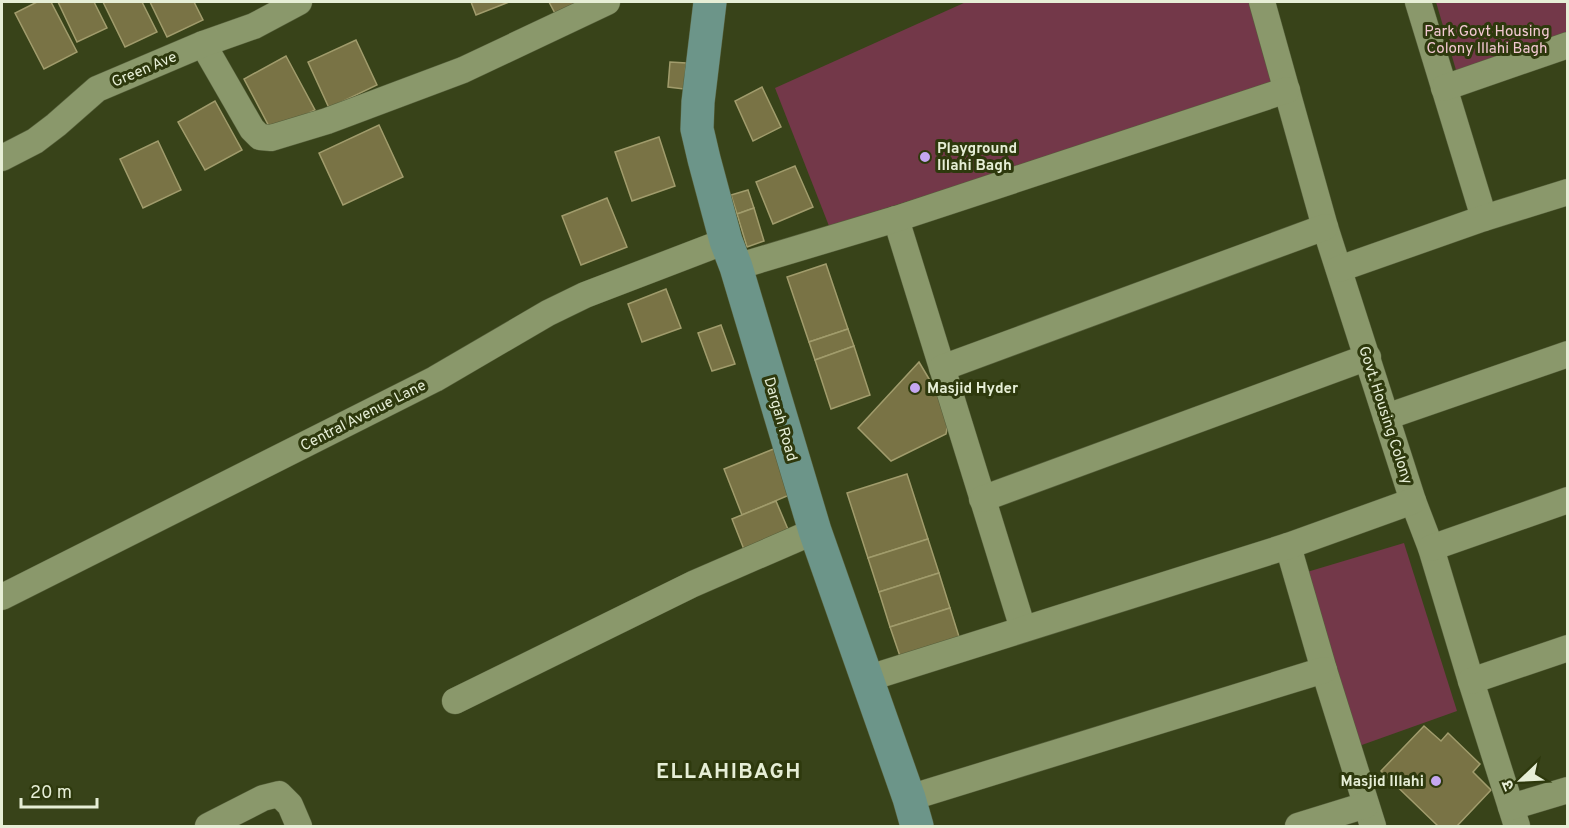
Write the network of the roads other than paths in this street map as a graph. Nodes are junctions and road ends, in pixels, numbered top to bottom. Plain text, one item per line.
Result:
1 (299, 2) edge
2 (607, 2) edge
3 (710, 2) edge
4 (1262, 2) edge
5 (1418, 2) edge
6 (203, 44) junction
7 (1568, 45) edge
8 (1444, 88) junction
9 (1287, 90) junction
10 (2, 158) edge
11 (1568, 192) edge
12 (1484, 218) junction
13 (896, 219) junction
14 (1325, 227) junction
15 (731, 254) junction
16 (1339, 269) junction
17 (1568, 354) edge
18 (1368, 357) junction
19 (942, 368) junction
20 (1386, 417) junction
21 (982, 499) junction
22 (1568, 500) edge
23 (1413, 501) junction
24 (815, 531) junction
25 (1288, 546) junction
26 (1431, 548) junction
27 (2, 597) edge
28 (1023, 629) junction
29 (1568, 648) edge
30 (1324, 670) junction
31 (866, 679) junction
32 (1471, 681) junction
33 (455, 701) dead end
34 (1568, 790) edge
35 (913, 812) edge
36 (1370, 816) edge
37 (1514, 817) edge
38 (221, 824) edge
39 (299, 826) edge
40 (1298, 826) edge

1 - 6 street, Green Ave
2 - 6 street
3 - 15 street, Dargah Road
4 - 9 street, Govt. Housing Colony
5 - 8 street
6 - 10 street, Green Ave
7 - 8 street
8 - 12 street
9 - 13 street, Central Avenue Lane
9 - 14 street, Govt. Housing Colony
11 - 12 street
12 - 16 street
13 - 15 street, Central Avenue Lane
13 - 19 street
14 - 16 street, Govt. Housing Colony
14 - 19 street
15 - 24 street, Dargah Road
15 - 27 street, Central Avenue Lane
16 - 18 street, Govt. Housing Colony
17 - 20 street
18 - 20 street, Govt. Housing Colony
18 - 21 street
19 - 21 street
20 - 23 street, Govt. Housing Colony
21 - 28 street
22 - 26 street
23 - 25 street
23 - 26 street, Govt. Housing Colony
24 - 31 street, Dargah Road
24 - 33 street
25 - 28 street
25 - 30 street
26 - 32 street, Govt. Housing Colony
28 - 31 street
29 - 32 street
30 - 35 street
30 - 36 street
31 - 35 street, Dargah Road
32 - 37 street, Govt. Housing Colony
34 - 37 street
36 - 40 street
38 - 39 street

